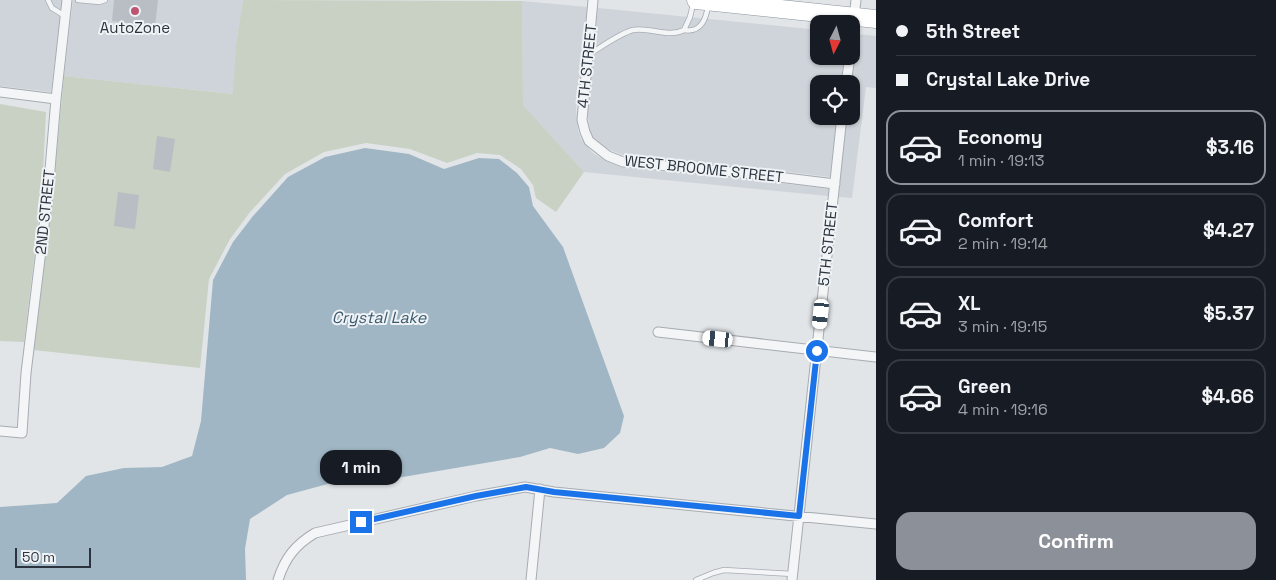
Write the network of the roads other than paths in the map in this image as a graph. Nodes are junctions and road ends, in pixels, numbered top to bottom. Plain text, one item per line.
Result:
1 (48, 0) edge
2 (67, 0) edge
3 (78, 0) edge
4 (105, 0) edge
5 (593, 0) edge
6 (699, 0) edge
7 (752, 3) edge
8 (855, 8) edge
9 (66, 16) junction
10 (876, 19) edge
11 (684, 30) junction
12 (588, 56) junction
13 (0, 92) edge
14 (56, 99) junction
15 (841, 125) edge
16 (585, 132) joint
17 (835, 184) junction
18 (658, 332) dead end
19 (817, 351) junction
20 (876, 357) edge
21 (0, 431) edge
22 (540, 489) junction
23 (799, 516) junction
24 (876, 524) edge
25 (793, 577) edge
26 (278, 580) edge
27 (531, 580) edge
28 (696, 580) edge

1 - 9 lane
2 - 9 street, 2ND STREET
3 - 4 lane
5 - 12 street, 4TH STREET
6 - 7 highway
6 - 11 lane
6 - 11 lane
7 - 8 highway
8 - 10 highway
9 - 14 street, 2ND STREET
11 - 12 lane
12 - 16 street, 4TH STREET
13 - 14 street
14 - 21 street, 2ND STREET
15 - 17 street, 5TH STREET
16 - 17 street, WEST BROOME STREET
17 - 19 street, 5TH STREET
18 - 19 street
19 - 20 street
19 - 23 street, 5TH STREET
22 - 23 street
22 - 26 street
22 - 27 street
23 - 24 street
23 - 25 street, 5TH STREET
25 - 28 lane

